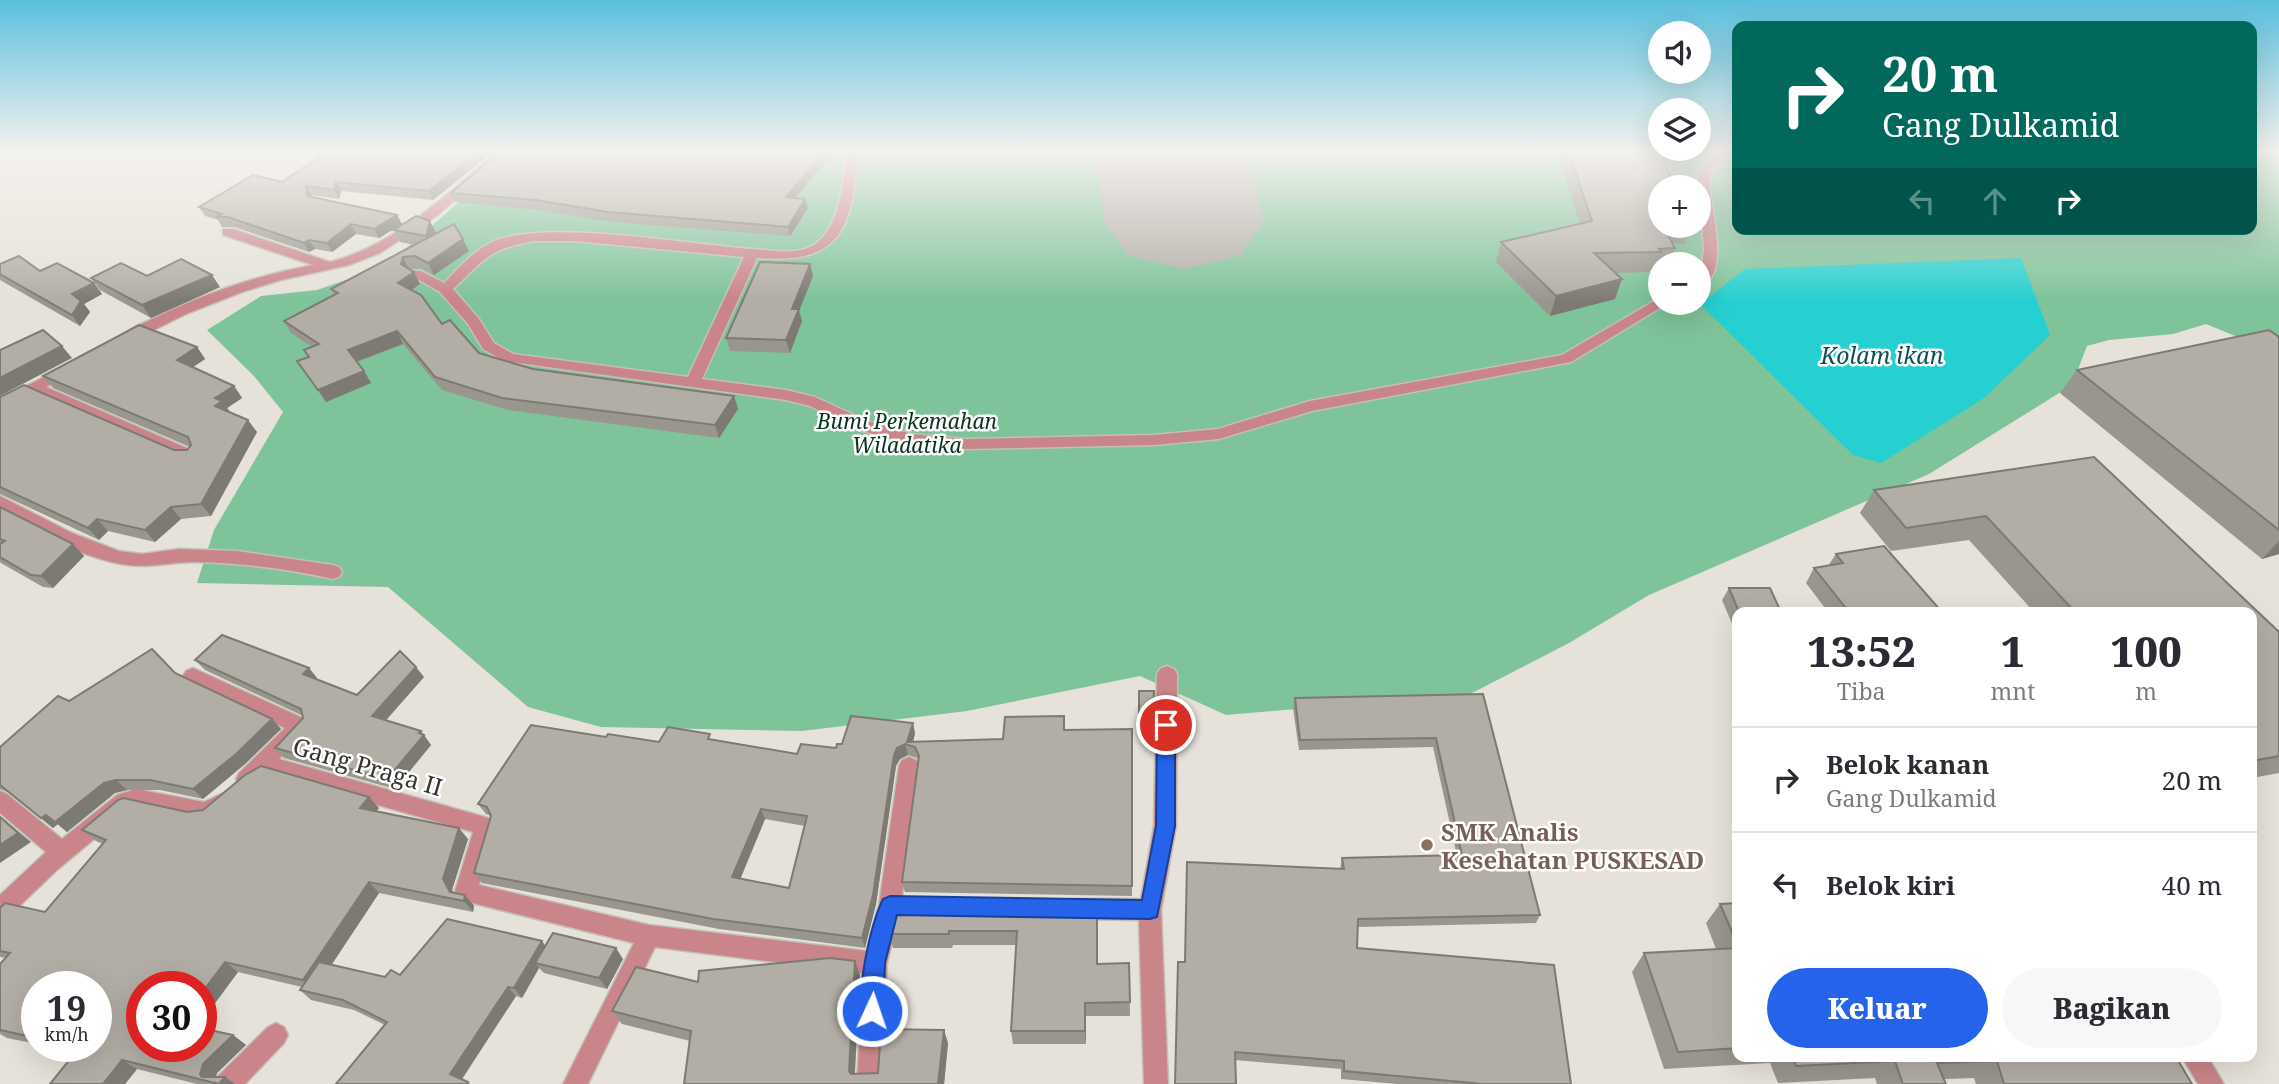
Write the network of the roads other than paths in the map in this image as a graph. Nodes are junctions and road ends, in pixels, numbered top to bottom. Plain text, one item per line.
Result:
1 (439, 201) edge
2 (845, 201) edge
3 (1705, 201) edge
4 (228, 232) dead end
5 (1710, 252) edge
6 (753, 253) junction
7 (328, 266) junction
8 (416, 274) edge
9 (445, 289) junction
10 (1648, 310) edge
11 (114, 345) edge
12 (80, 363) edge
13 (693, 383) junction
14 (34, 388) junction
15 (0, 405) edge
16 (190, 456) edge
17 (0, 502) edge
18 (333, 572) dead end
19 (1167, 674) dead end
20 (193, 676) dead end
21 (909, 766) dead end
22 (253, 772) junction
23 (0, 800) edge
24 (62, 852) junction
25 (890, 905) junction
26 (917, 906) edge
27 (1054, 908) edge
28 (0, 910) edge
29 (1150, 910) junction
30 (649, 936) junction
31 (875, 963) junction
32 (276, 1035) dead end
33 (2197, 1062) edge
34 (228, 1084) edge
35 (575, 1084) edge
36 (869, 1084) edge
37 (1156, 1084) edge
38 (2212, 1084) edge

1 - 7 street
2 - 6 street
3 - 5 street
4 - 7 street
6 - 9 street
6 - 13 street
7 - 11 street
8 - 9 street
9 - 13 street
10 - 13 street
12 - 14 street
14 - 15 street
14 - 16 street
17 - 18 street
19 - 29 street
20 - 22 street
21 - 25 street
22 - 24 street
22 - 30 street, Gang Praga II
23 - 24 street
24 - 28 street
25 - 26 street
25 - 31 street
27 - 29 street
29 - 37 street
30 - 31 street
30 - 35 street
31 - 36 street
32 - 34 street
33 - 38 street

